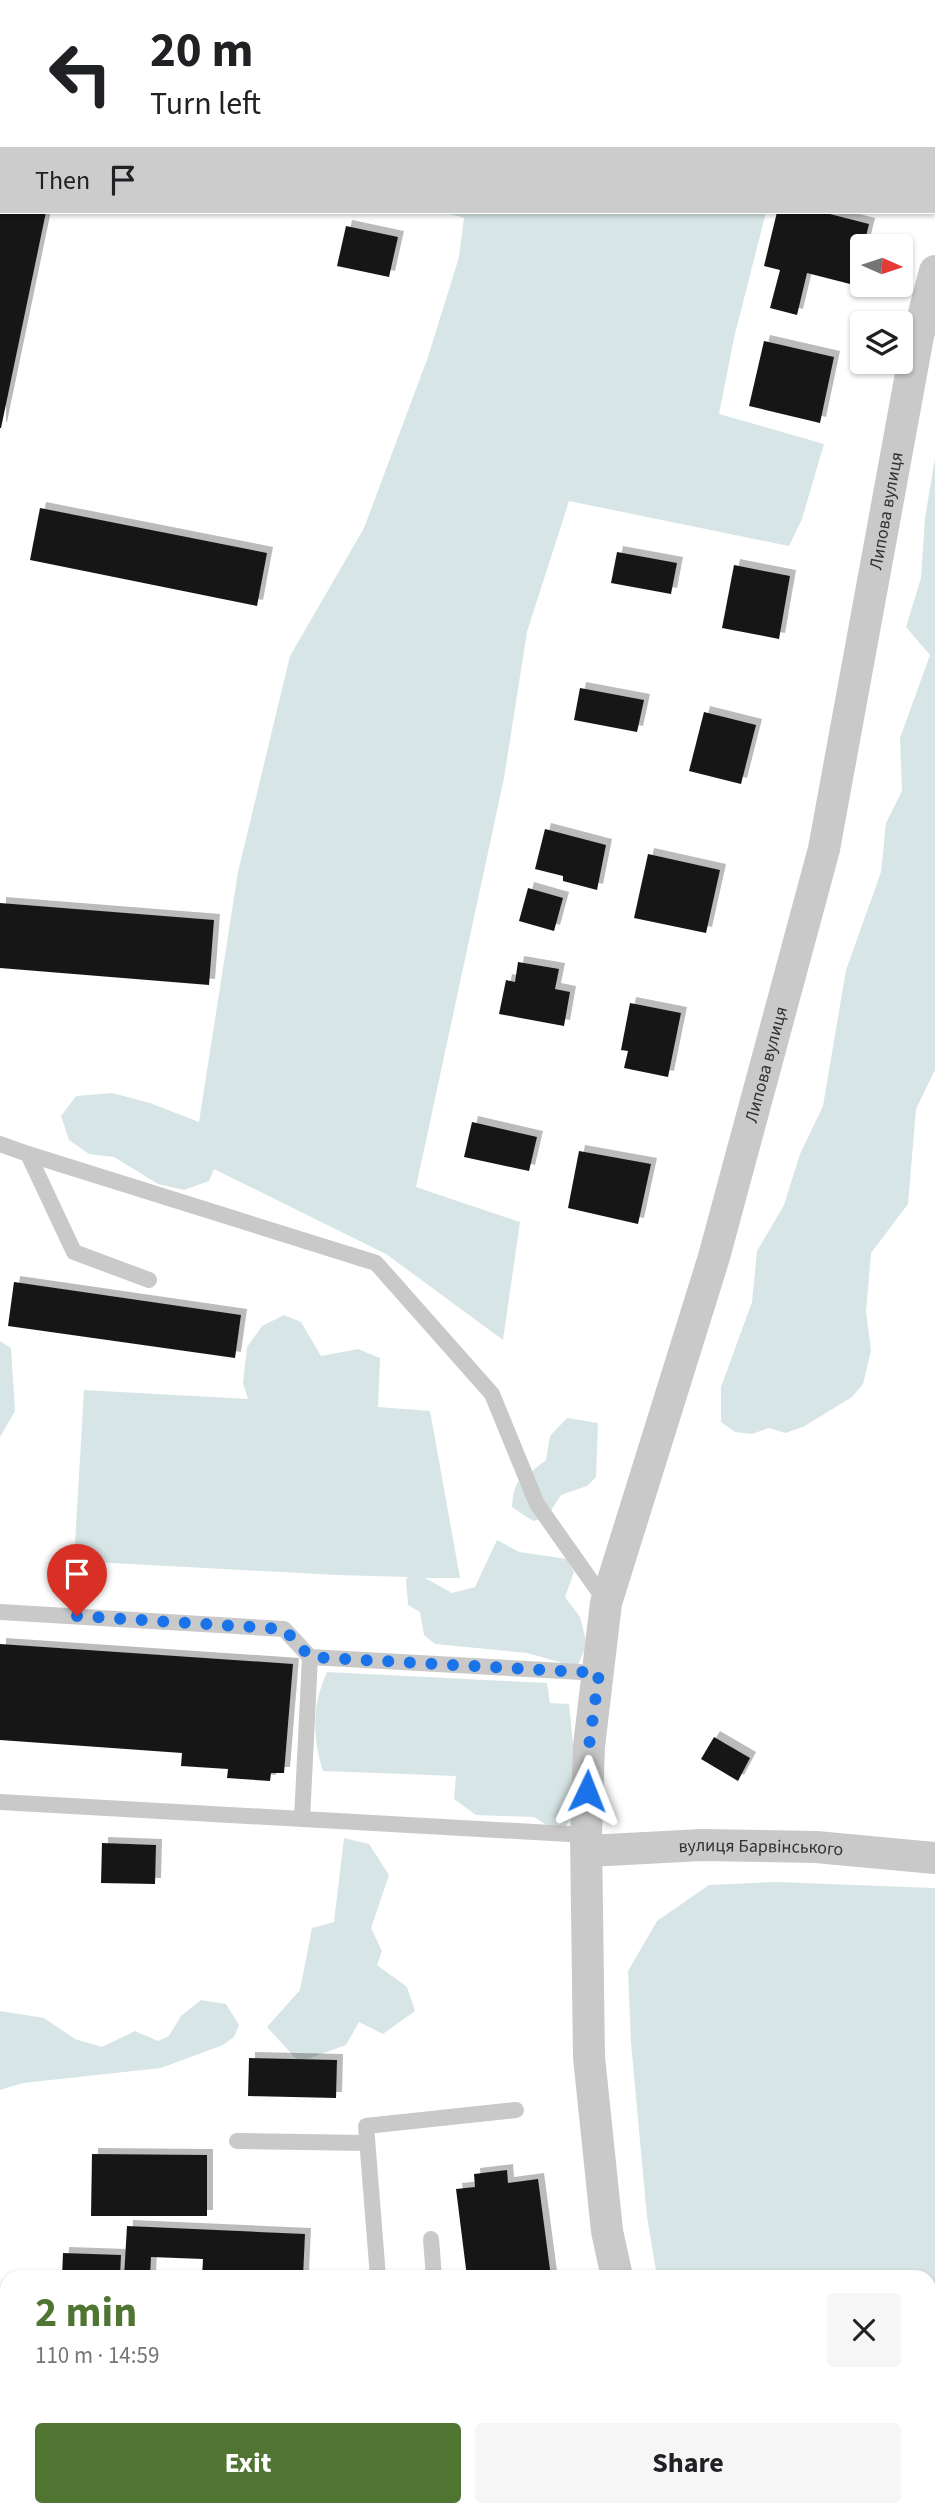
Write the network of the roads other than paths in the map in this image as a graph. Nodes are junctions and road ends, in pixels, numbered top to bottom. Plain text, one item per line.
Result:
1 (935, 271) edge
2 (0, 1144) edge
3 (28, 1154) junction
4 (149, 1280) dead end
5 (606, 1603) junction
6 (0, 1612) edge
7 (310, 1657) junction
8 (599, 1673) junction
9 (0, 1802) edge
10 (302, 1819) junction
11 (587, 1843) junction
12 (935, 1858) edge
13 (516, 2110) dead end
14 (237, 2141) dead end
15 (367, 2143) junction
16 (430, 2239) dead end
17 (376, 2270) edge
18 (434, 2270) edge
19 (615, 2270) edge

1 - 5 street, Липова вулиця
2 - 3 lane
3 - 4 lane
3 - 5 lane
5 - 8 street, Липова вулиця
6 - 7 lane
7 - 8 lane
7 - 10 lane
8 - 11 street, Липова вулиця
9 - 10 lane
10 - 11 lane
11 - 12 street, вулиця Барвінського
11 - 19 street, Липова вулиця
13 - 15 lane
14 - 15 lane
15 - 17 lane
16 - 18 lane

